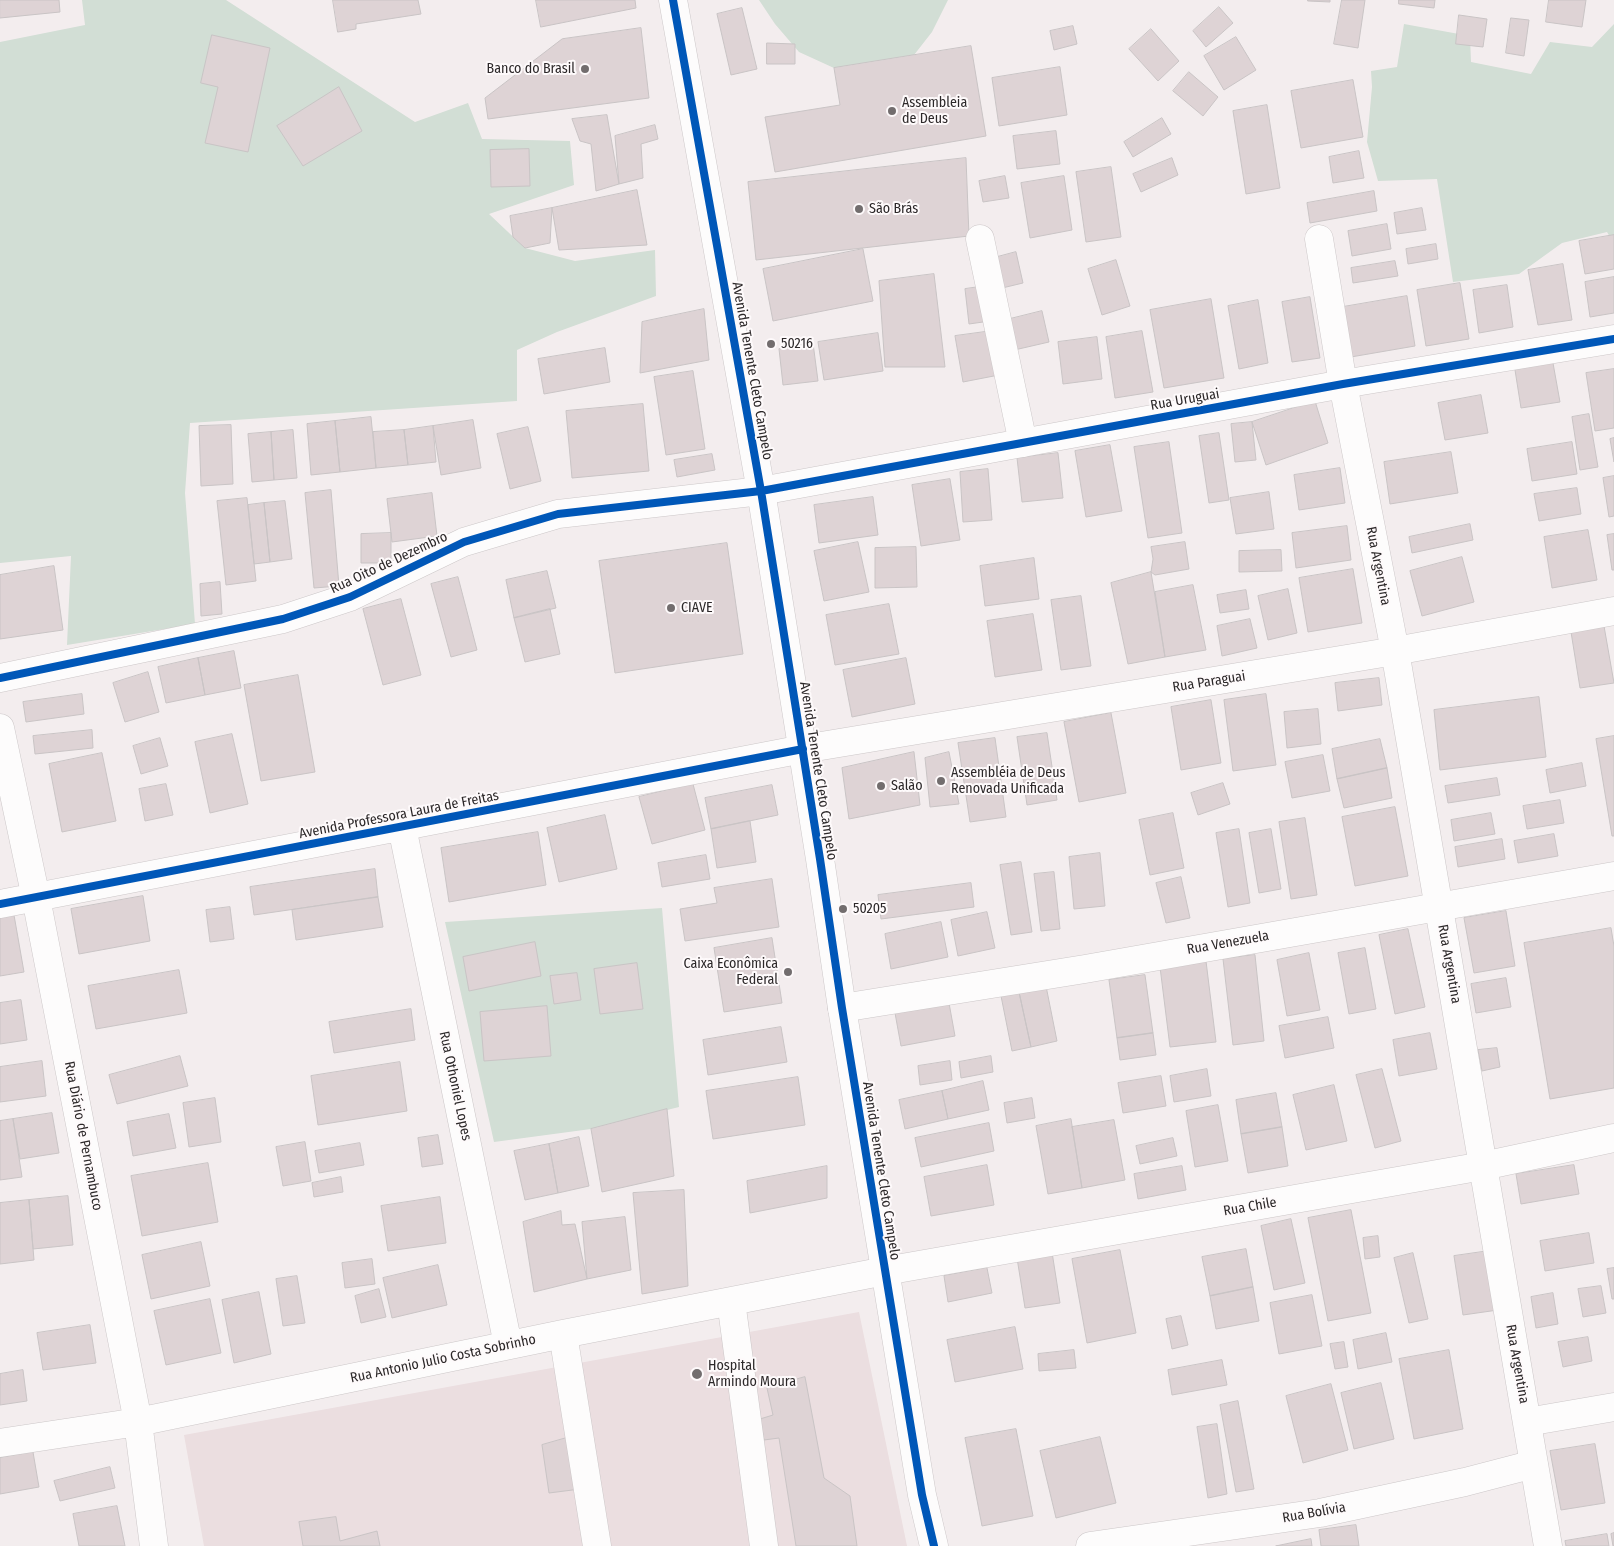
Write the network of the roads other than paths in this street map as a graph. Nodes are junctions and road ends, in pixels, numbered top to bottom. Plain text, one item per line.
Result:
1 (673, 0) edge
2 (980, 238) dead end
3 (1319, 239) dead end
4 (1614, 339) edge
5 (1343, 384) junction
6 (1023, 443) junction
7 (761, 491) junction
8 (1614, 611) edge
9 (1395, 651) junction
10 (0, 678) edge
11 (0, 728) edge
12 (803, 749) junction
13 (402, 827) junction
14 (1614, 876) edge
15 (36, 898) junction
16 (0, 904) edge
17 (1439, 905) junction
18 (842, 1008) junction
19 (1614, 1138) edge
20 (1483, 1166) junction
21 (885, 1271) junction
22 (731, 1301) junction
23 (563, 1334) junction
24 (508, 1345) junction
25 (1614, 1407) edge
26 (138, 1422) junction
27 (1527, 1422) junction
28 (0, 1443) edge
29 (1534, 1464) junction
30 (154, 1546) edge
31 (597, 1546) edge
32 (764, 1546) edge
33 (934, 1546) edge
34 (1090, 1546) edge
35 (1548, 1546) edge

1 - 7 street, Avenida Tenente Cleto Campelo
2 - 6 street
3 - 5 street, Rua Argentina
4 - 5 street, Rua Uruguai
5 - 6 street, Rua Uruguai
5 - 9 street, Rua Argentina
6 - 7 street, Rua Uruguai
7 - 10 street, Rua Oito de Dezembro
7 - 12 street, Avenida Tenente Cleto Campelo
8 - 9 street, Rua Paraguai
9 - 12 street, Rua Paraguai
9 - 17 street, Rua Argentina
11 - 15 street, Rua Diário de Pernambuco
12 - 13 street, Avenida Professora Laura de Freitas
12 - 18 street, Avenida Tenente Cleto Campelo
13 - 15 street, Avenida Professora Laura de Freitas
13 - 24 street, Rua Othoniel Lopes
14 - 17 street, Rua Venezuela
15 - 16 street, Avenida Professora Laura de Freitas
15 - 26 street, Rua Diário de Pernambuco
17 - 18 street, Rua Venezuela
17 - 20 street, Rua Argentina
18 - 21 street, Avenida Tenente Cleto Campelo
19 - 20 street, Rua Chile
20 - 21 street, Rua Chile
20 - 27 street, Rua Argentina
21 - 22 street, Rua Antonio Julio Costa Sobrinho
21 - 33 street, Avenida Tenente Cleto Campelo
22 - 23 street, Rua Antonio Julio Costa Sobrinho
22 - 32 street
23 - 24 street, Rua Antonio Julio Costa Sobrinho
23 - 31 street
24 - 26 street, Rua Antonio Julio Costa Sobrinho
25 - 27 street
26 - 28 street, Rua Antonio Julio Costa Sobrinho
26 - 30 street, Rua Diário de Pernambuco
27 - 29 street, Rua Argentina
29 - 34 street, Rua Bolívia
29 - 35 street, Rua Argentina

